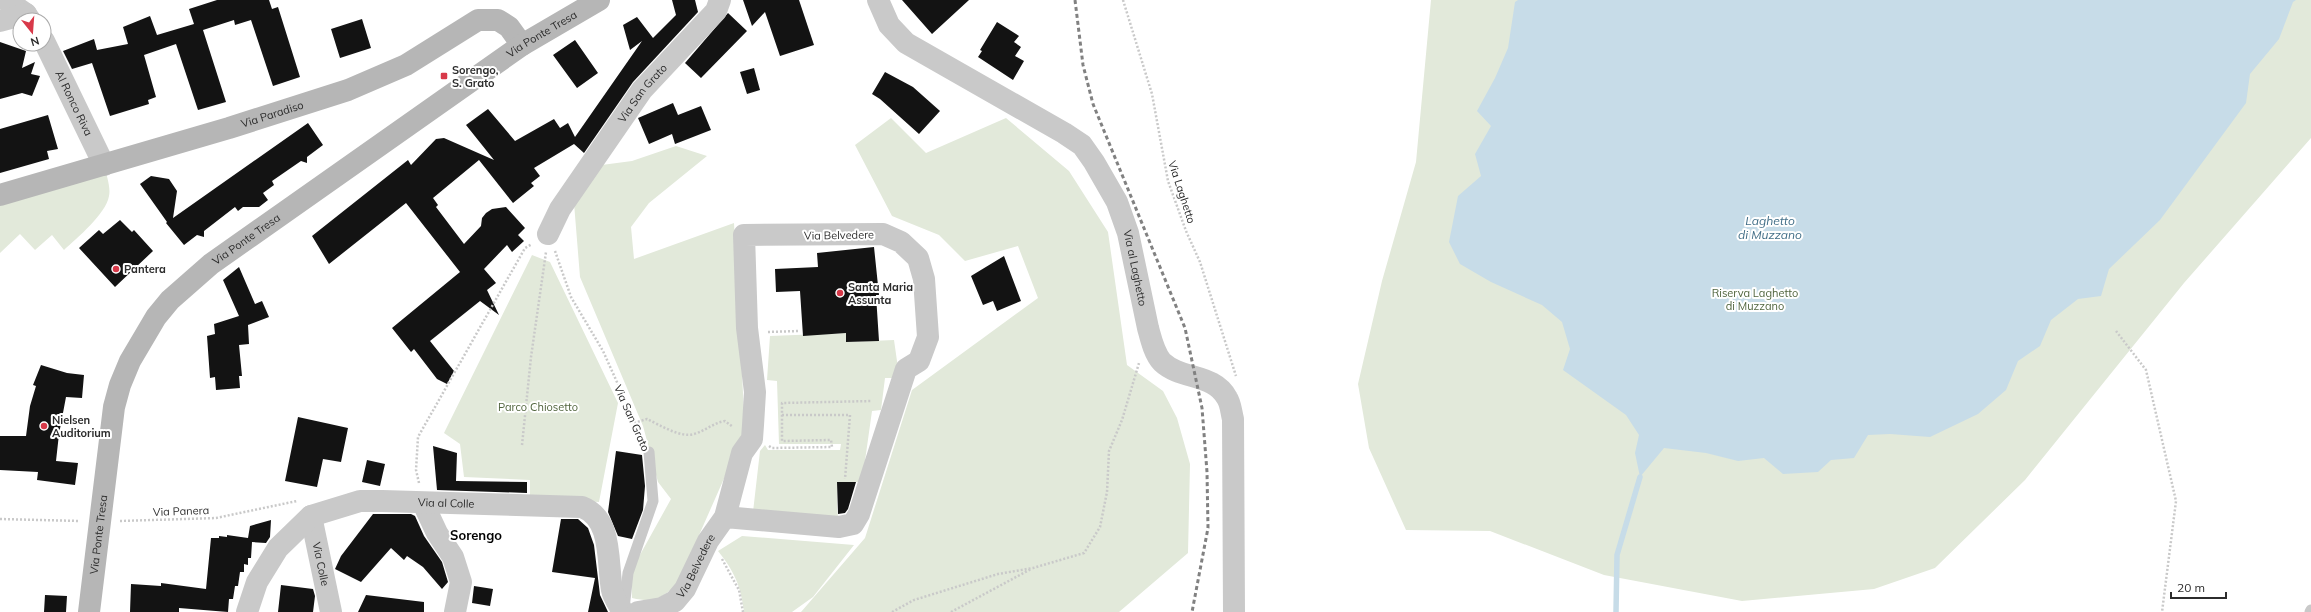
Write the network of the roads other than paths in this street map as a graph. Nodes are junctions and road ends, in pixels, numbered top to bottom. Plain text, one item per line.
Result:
1 (6, 0) edge
2 (599, 0) edge
3 (720, 0) edge
4 (878, 0) edge
5 (22, 12) edge
6 (12, 19) edge
7 (0, 21) edge
8 (522, 45) junction
9 (49, 52) edge
10 (104, 165) junction
11 (0, 195) edge
12 (548, 234) road end
13 (648, 452) road end
14 (423, 503) junction
15 (305, 508) junction
16 (725, 517) junction
17 (90, 612) edge
18 (247, 612) edge
19 (331, 612) edge
20 (455, 612) edge
21 (623, 612) edge
22 (638, 612) edge
23 (1234, 612) edge

1 - 5 street
2 - 8 main road, Via Ponte Tresa
3 - 12 street, Via San Grato
4 - 23 street, Via al Laghetto
6 - 7 street
8 - 10 main road, Via Paradiso
8 - 17 main road, Via Ponte Tresa
9 - 10 street, Al Ronco Riva
10 - 11 main road, Via Paradiso
13 - 21 lane, Via San Grato
14 - 15 street, Via al Colle
14 - 20 street
14 - 21 street, Via al Colle
15 - 18 street, Via al Colle
15 - 19 street, Via Colle
16 - 16 street, Via Belvedere
16 - 22 street, Via Belvedere

